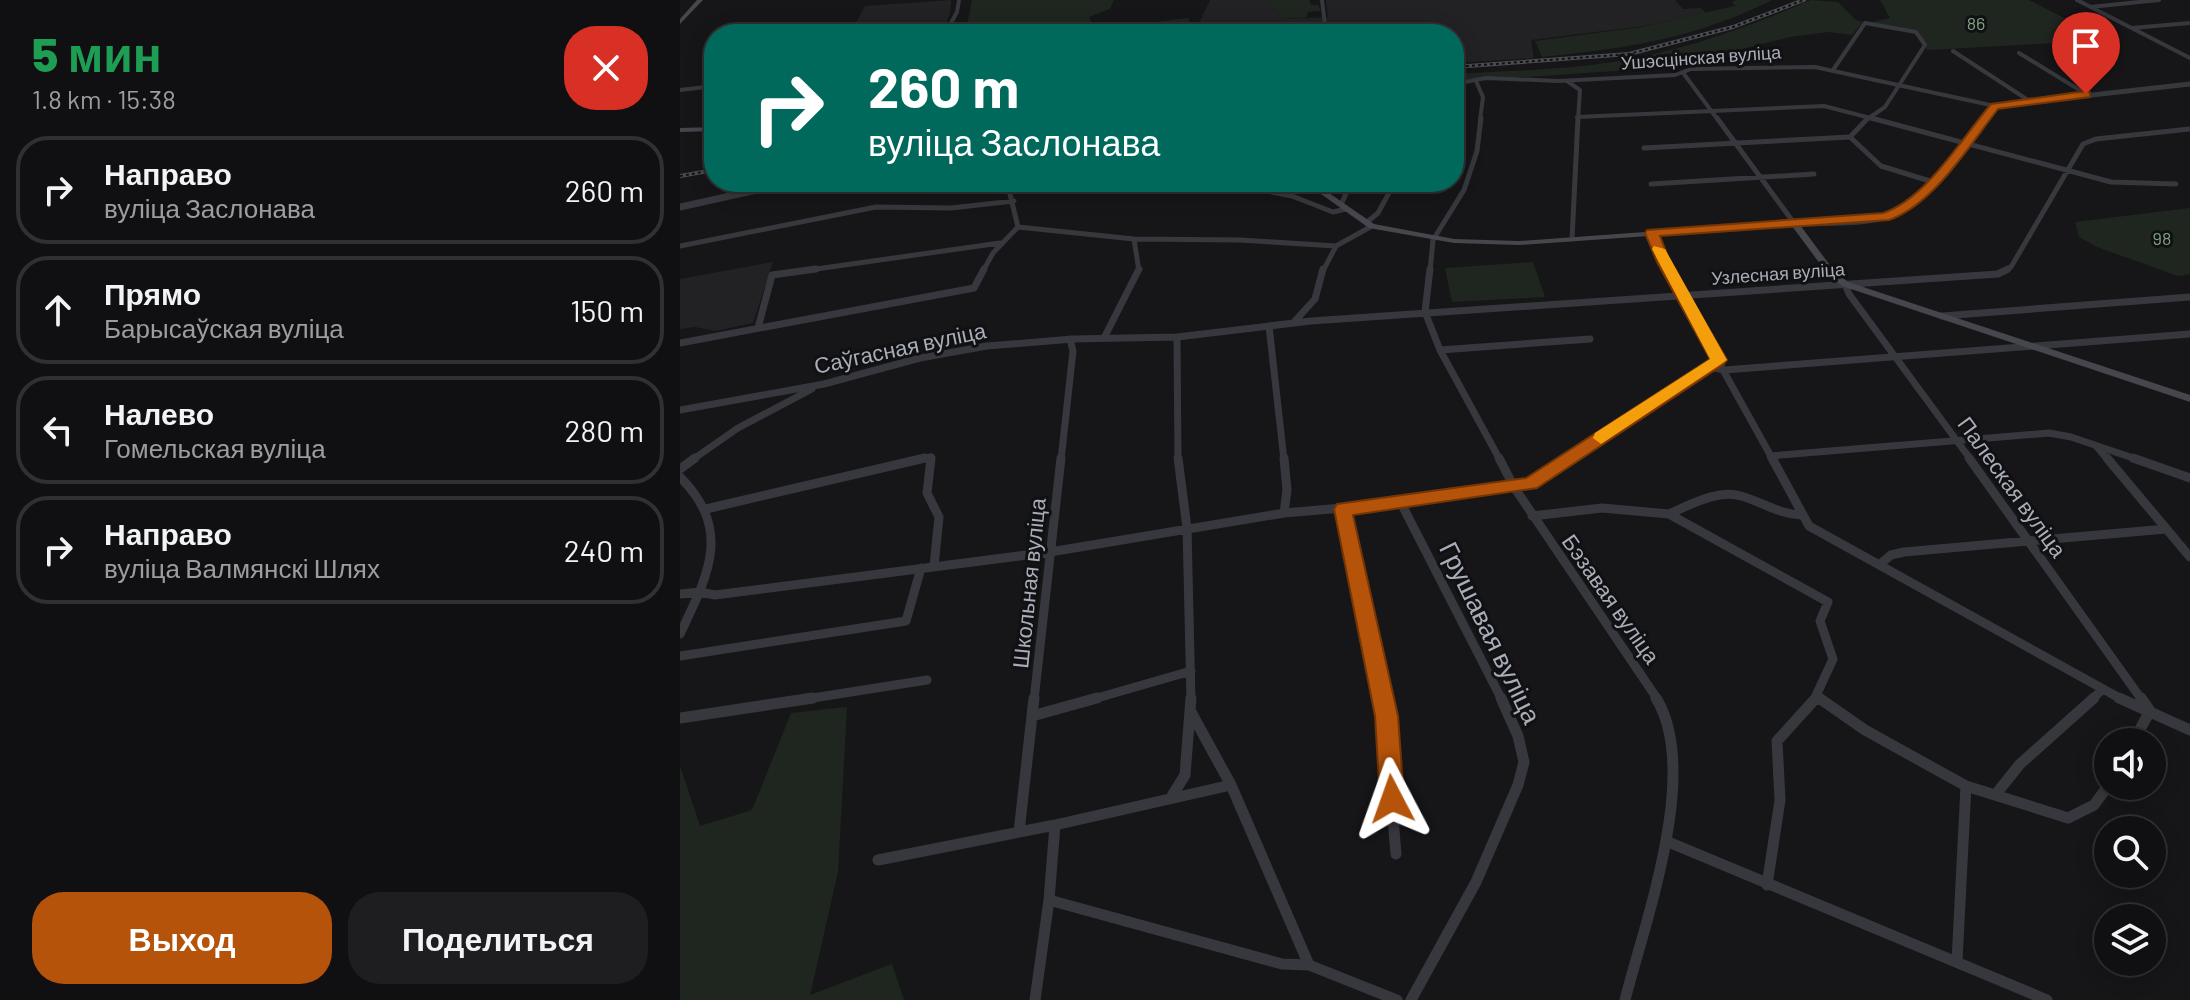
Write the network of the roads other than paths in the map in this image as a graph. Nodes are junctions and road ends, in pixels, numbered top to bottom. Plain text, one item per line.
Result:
1 (959, 0) edge
2 (1322, 0) edge
3 (2077, 0) edge
4 (2092, 0) edge
5 (2159, 0) edge
6 (699, 1) edge
7 (2100, 6) junction
8 (2089, 7) junction
9 (680, 22) edge
10 (2190, 23) edge
11 (950, 24) edge
12 (1325, 24) edge
13 (2131, 29) junction
14 (1953, 51) dead end
15 (2190, 51) edge
16 (2177, 52) junction
17 (2019, 53) dead end
18 (2190, 58) edge
19 (1833, 70) junction
20 (1684, 74) junction
21 (1476, 81) junction
22 (1566, 81) junction
23 (1464, 83) edge
24 (2190, 84) edge
25 (1901, 85) junction
26 (704, 87) edge
27 (680, 90) edge
28 (2086, 94) junction
29 (2028, 100) junction
30 (1995, 106) junction
31 (1712, 110) junction
32 (1577, 117) junction
33 (1874, 117) junction
34 (704, 129) edge
35 (2190, 129) edge
36 (680, 130) edge
37 (1850, 137) junction
38 (1735, 143) junction
39 (1964, 143) junction
40 (1644, 148) dead end
41 (2066, 171) junction
42 (1814, 174) dead end
43 (1761, 178) junction
44 (1933, 182) junction
45 (1651, 184) dead end
46 (2176, 184) dead end
47 (1464, 190) edge
48 (748, 192) edge
49 (1011, 192) edge
50 (1272, 192) edge
51 (1322, 192) edge
52 (1348, 192) edge
53 (1390, 192) edge
54 (1463, 192) edge
55 (1014, 201) junction
56 (680, 207) edge
57 (1344, 207) junction
58 (1794, 223) junction
59 (1369, 225) junction
60 (1018, 227) junction
61 (1652, 233) junction
62 (1134, 239) junction
63 (1434, 239) junction
64 (1572, 239) junction
65 (1001, 243) junction
66 (680, 246) edge
67 (1336, 246) junction
68 (1845, 284) junction
69 (1683, 295) junction
70 (2190, 297) edge
71 (1425, 312) junction
72 (1942, 316) junction
73 (1294, 322) junction
74 (1269, 326) junction
75 (758, 328) junction
76 (2190, 334) edge
77 (1177, 337) junction
78 (1104, 338) junction
79 (1070, 339) junction
80 (1092, 339) junction
81 (1590, 339) dead end
82 (680, 343) edge
83 (2028, 345) junction
84 (1440, 350) junction
85 (1073, 351) junction
86 (1893, 354) junction
87 (1719, 360) junction
88 (1710, 367) junction
89 (1724, 370) junction
90 (824, 384) junction
91 (2190, 399) edge
92 (680, 410) edge
93 (1955, 439) junction
94 (2095, 445) junction
95 (1770, 456) junction
96 (680, 469) edge
97 (680, 477) edge
98 (2190, 478) edge
99 (1514, 487) junction
100 (1401, 503) junction
101 (706, 509) junction
102 (1343, 509) junction
103 (1284, 513) junction
104 (1669, 514) junction
105 (1801, 515) junction
106 (1532, 516) junction
107 (1187, 528) junction
108 (2166, 529) junction
109 (2029, 540) junction
110 (1050, 552) junction
111 (2190, 557) edge
112 (1879, 565) junction
113 (934, 566) junction
114 (921, 568) junction
115 (700, 592) junction
116 (680, 594) edge
117 (680, 634) edge
118 (680, 656) edge
119 (1191, 671) junction
120 (927, 680) dead end
121 (2102, 690) junction
122 (1817, 696) junction
123 (2150, 711) junction
124 (1191, 712) junction
125 (1032, 716) junction
126 (680, 718) edge
127 (2141, 728) edge
128 (2190, 730) edge
129 (1231, 785) junction
130 (1966, 786) junction
131 (1996, 794) junction
132 (1172, 796) junction
133 (2098, 800) edge
134 (1055, 825) junction
135 (1019, 832) junction
136 (1666, 841) junction
137 (1396, 854) dead end
138 (878, 860) dead end
139 (1767, 885) junction
140 (1049, 900) junction
141 (1957, 961) junction
142 (1309, 965) junction
143 (1035, 1000) edge
144 (1397, 1000) edge
145 (1411, 1000) edge
146 (1625, 1000) edge
147 (2047, 1000) edge

1 - 11 street
2 - 12 street
3 - 8 street
4 - 7 street
5 - 7 street
6 - 9 main road
7 - 8 street
8 - 13 street
10 - 13 street
13 - 16 street
14 - 29 street
15 - 16 street
16 - 18 street
17 - 28 street
19 - 20 street, Ушэсцінская вуліца
19 - 25 street, Ушэсцінская вуліца
19 - 25 street
20 - 22 street, Ушэсцінская вуліца
20 - 31 street
21 - 22 street, Ушэсцінская вуліца
21 - 23 street, Ушэсцінская вуліца
21 - 47 street
22 - 32 street
24 - 28 street
25 - 30 street, Ушэсцінская вуліца
25 - 33 street
26 - 27 street
28 - 29 street
29 - 30 street
30 - 39 street
31 - 32 street
31 - 33 street
31 - 38 street
32 - 64 street
33 - 37 street
33 - 39 street
34 - 36 main road
35 - 41 street, Узлесная вуліца
37 - 38 street
37 - 44 street
38 - 40 street
38 - 43 street
39 - 41 street
39 - 44 street
41 - 46 street
41 - 68 street, Узлесная вуліца
42 - 43 street
43 - 45 street
43 - 58 street
44 - 58 street
48 - 56 street
49 - 55 street
50 - 57 street
51 - 57 main road
52 - 57 street
53 - 59 street
54 - 63 street
55 - 60 street
55 - 66 street
57 - 59 main road
58 - 61 main road
58 - 68 main road
59 - 63 main road
59 - 67 street
60 - 62 street
60 - 65 street
61 - 64 main road
61 - 69 street
62 - 67 street
62 - 78 street
63 - 64 main road
63 - 71 street, Бэзавая вуліца
65 - 75 street
65 - 75 street
67 - 73 street
68 - 69 street, Узлесная вуліца
68 - 72 main road
68 - 86 street, Палеская вуліца
69 - 71 street, Узлесная вуліца
69 - 87 street
70 - 72 street
71 - 73 street, Узлесная вуліца
71 - 84 street, Бэзавая вуліца
72 - 83 main road
73 - 74 street, Саўгасная вуліца
74 - 77 street, Саўгасная вуліца
74 - 103 street
75 - 82 street
76 - 83 street
77 - 78 street, Саўгасная вуліца
77 - 107 street
78 - 80 street, Саўгасная вуліца
79 - 80 street, Саўгасная вуліца
79 - 85 street, Школьная вуліца
79 - 90 street, Саўгасная вуліца
80 - 85 street
81 - 84 street
83 - 86 street
83 - 91 main road
84 - 99 street, Бэзавая вуліца
85 - 110 street, Школьная вуліца
86 - 89 street
86 - 93 street, Палеская вуліца
87 - 88 street
87 - 89 street
88 - 89 street
88 - 99 street
89 - 95 street
90 - 92 street, Саўгасная вуліца
90 - 96 street
93 - 94 street
93 - 95 street
93 - 109 street, Палеская вуліца
94 - 98 street
94 - 108 street
95 - 105 street
97 - 101 street
99 - 100 street
99 - 106 street, Бэзавая вуліца
100 - 102 street
100 - 145 street, Грушавая вуліца
101 - 113 street
101 - 115 street
102 - 103 street
102 - 137 street
103 - 107 street
104 - 105 street
104 - 106 street
104 - 122 street
105 - 112 street
106 - 136 street, Бэзавая вуліца
107 - 110 street
107 - 119 street
108 - 109 street
108 - 111 street
109 - 112 street
109 - 123 street, Палеская вуліца
110 - 113 street
110 - 125 street, Школьная вуліца
112 - 121 street
113 - 114 street
114 - 115 street
114 - 118 street
115 - 116 street
115 - 117 street
119 - 124 street
119 - 125 street
120 - 126 street
121 - 123 street
121 - 131 street
122 - 130 street
122 - 139 street
123 - 127 street
123 - 128 street
124 - 129 street
124 - 132 street
125 - 135 street, Школьная вуліца
129 - 132 street
129 - 142 street
130 - 131 street
130 - 141 street
131 - 133 street
132 - 134 street
134 - 135 street
134 - 140 street
135 - 138 street
136 - 139 street
136 - 146 street, Бэзавая вуліца
139 - 141 street
140 - 142 street
140 - 143 street
141 - 147 street
142 - 144 street

